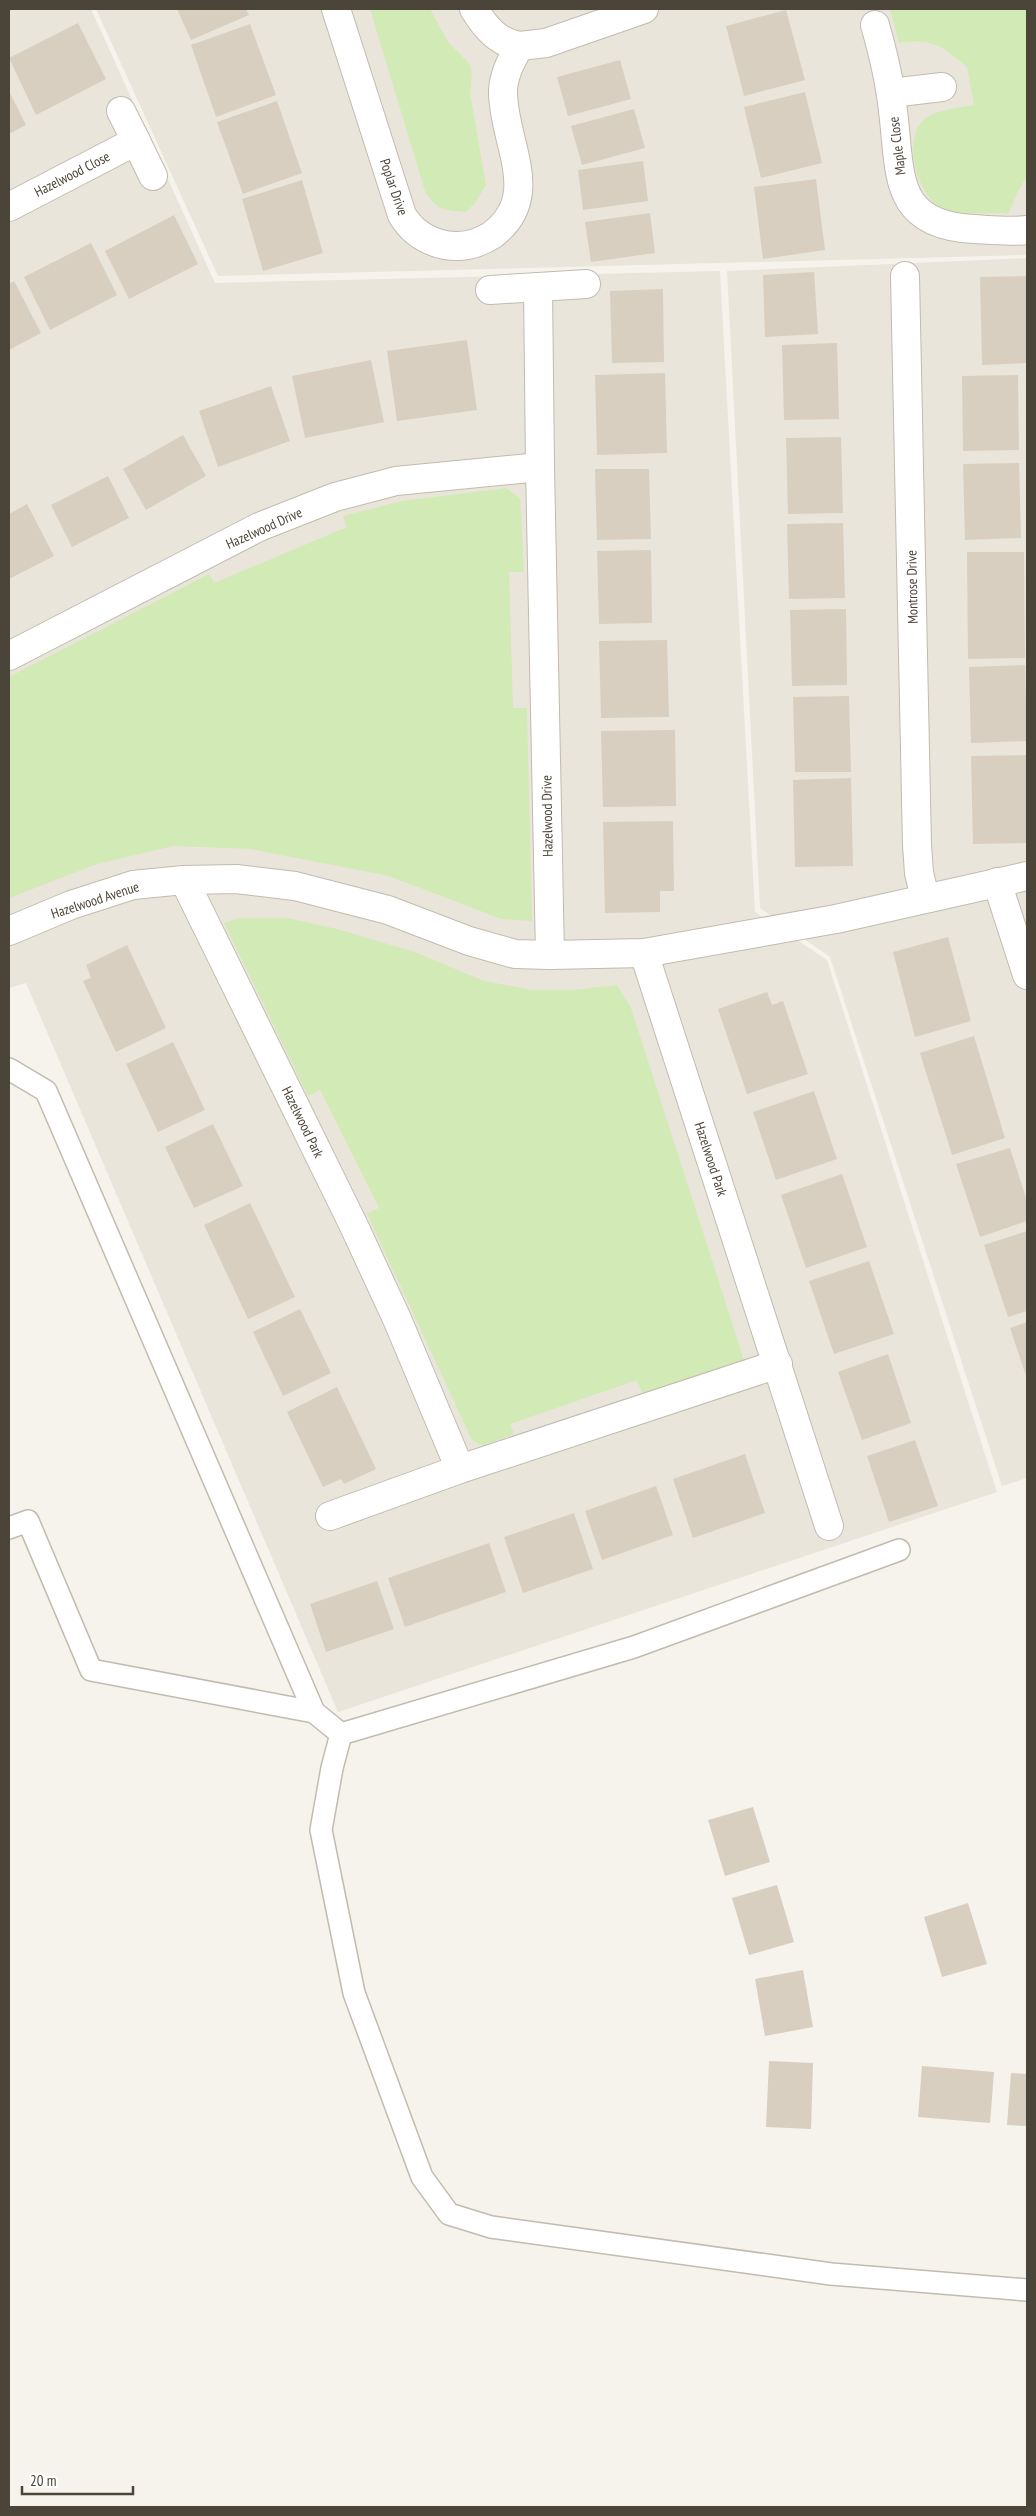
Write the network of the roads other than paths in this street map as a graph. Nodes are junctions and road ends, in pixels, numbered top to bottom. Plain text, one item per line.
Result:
1 (336, 9) edge
2 (474, 9) edge
3 (644, 9) edge
4 (875, 25) dead end
5 (520, 46) junction
6 (942, 87) dead end
7 (891, 93) junction
8 (121, 111) dead end
9 (136, 141) junction
10 (153, 176) dead end
11 (9, 207) edge
12 (1027, 230) edge
13 (905, 276) dead end
14 (586, 284) dead end
15 (538, 287) junction
16 (490, 290) dead end
17 (540, 467) junction
18 (9, 656) edge
19 (1027, 876) edge
20 (184, 880) junction
21 (997, 882) junction
22 (925, 898) junction
23 (9, 931) edge
24 (644, 953) junction
25 (550, 955) junction
26 (1027, 975) edge
27 (9, 1069) edge
28 (778, 1364) junction
29 (460, 1468) junction
30 (330, 1516) dead end
31 (829, 1526) dead end
32 (9, 1528) edge
33 (899, 1550) dead end
34 (314, 1712) junction
35 (341, 1734) junction
36 (1027, 2290) edge

1 - 5 street, Poplar Drive
2 - 5 street
3 - 5 street
4 - 7 street, Maple Close
6 - 7 street
7 - 12 street, Maple Close
8 - 9 street
9 - 10 street
9 - 11 street, Hazelwood Close
13 - 22 street, Montrose Drive
14 - 15 street
15 - 16 street
15 - 17 street, Hazelwood Drive
17 - 18 street, Hazelwood Drive
17 - 25 street, Hazelwood Drive
19 - 21 street
20 - 23 street, Hazelwood Avenue
20 - 25 street
20 - 29 street, Hazelwood Park
21 - 22 street
21 - 26 street
22 - 24 street
24 - 25 street
24 - 28 street, Hazelwood Park
27 - 34 lane
28 - 29 street
28 - 31 street, Hazelwood Park
29 - 30 street
32 - 34 lane
33 - 35 lane
34 - 35 lane
35 - 36 lane

